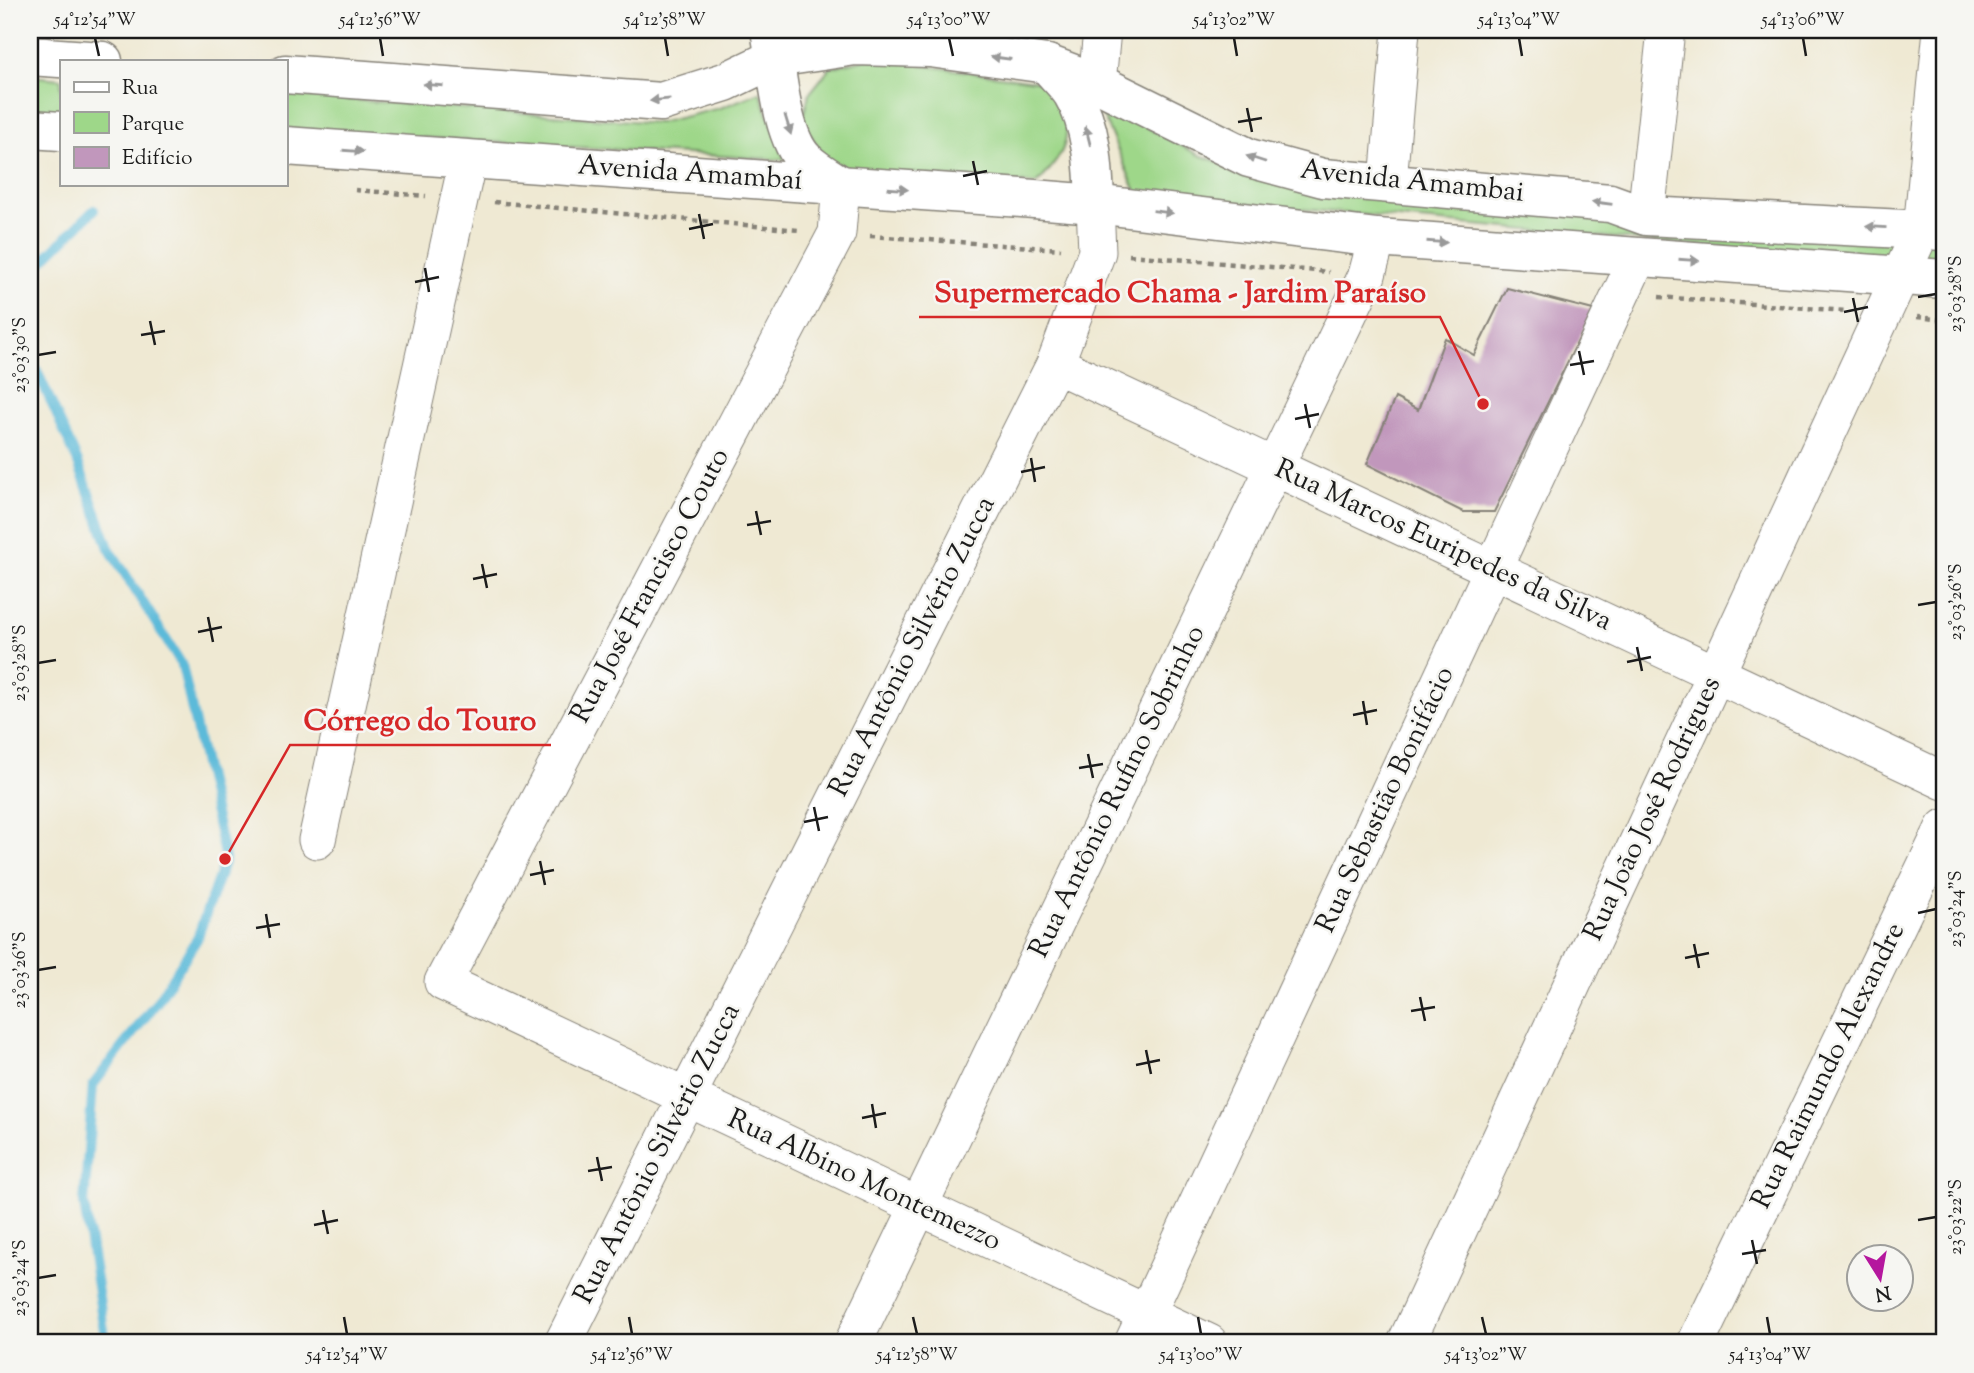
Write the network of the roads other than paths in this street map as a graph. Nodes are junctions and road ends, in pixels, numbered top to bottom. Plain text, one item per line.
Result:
1 (928, 30) edge
2 (1102, 30) edge
3 (1401, 30) edge
4 (1665, 30) edge
5 (1942, 30) edge
6 (772, 44) edge
7 (964, 53) junction
8 (30, 56) edge
9 (88, 60) edge
10 (1047, 64) junction
11 (287, 75) edge
12 (1097, 83) junction
13 (30, 129) edge
14 (60, 131) edge
15 (287, 146) edge
16 (468, 159) junction
17 (1388, 182) junction
18 (841, 185) junction
19 (1095, 204) junction
20 (1646, 216) junction
21 (1933, 230) edge
22 (1377, 237) junction
23 (1638, 257) junction
24 (1900, 275) junction
25 (1944, 279) edge
26 (1055, 364) junction
27 (1275, 467) junction
28 (1493, 569) junction
29 (1716, 673) junction
30 (1944, 780) edge
31 (1944, 828) edge
32 (317, 840) dead end
33 (443, 982) joint
34 (687, 1097) junction
35 (919, 1206) junction
36 (1140, 1329) edge
37 (562, 1343) edge
38 (853, 1343) edge
39 (1209, 1343) edge
40 (1406, 1343) edge
41 (1696, 1343) edge

1 - 7 main road
2 - 12 street
3 - 17 street
4 - 20 street
5 - 21 street, Rua João José Rodrigues
6 - 7 main road, Avenida Amambai
6 -> 11 main road
6 -> 18 main road
10 -> 7 main road, Avenida Amambai
8 - 9 main road
10 - 12 main road, Avenida Amambai
19 -> 10 main road
17 -> 12 main road, Avenida Amambai
13 - 14 main road
15 -> 16 main road, Avenida Amambaí
16 - 18 main road, Avenida Amambaí
16 - 32 street
20 -> 17 main road, Avenida Amambai
18 -> 19 main road, Avenida Amambaí
18 - 33 street, Rua José Francisco Couto
19 -> 22 main road, Avenida Amambai
19 - 26 street, Rua Antônio Silvério Zucca
21 -> 20 main road, Avenida Amambai
21 - 24 street, Rua João José Rodrigues
22 -> 23 main road, Avenida Amambai
22 - 27 street, Rua Antônio Rufino Sobrinho
23 -> 24 main road, Avenida Amambai
23 - 28 street, Rua Sebastião Bonifácio
24 - 25 main road, Avenida Amambai
24 - 29 street, Rua João José Rodrigues
26 - 27 street, Rua Marcos Euripedes da Silva
26 - 34 street, Rua Antônio Silvério Zucca
27 - 28 street, Rua Marcos Euripedes da Silva
27 - 35 street, Rua Antônio Rufino Sobrinho
28 - 29 street, Rua Marcos Euripedes da Silva
28 - 36 street, Rua Sebastião Bonifácio
29 - 30 street, Rua Marcos Euripedes da Silva
29 - 40 street, Rua João José Rodrigues
31 - 41 street, Rua Raimundo Alexandre
33 - 34 street, Rua Albino Montemezzo
34 - 35 street, Rua Albino Montemezzo
34 - 37 street, Rua Antônio Silvério Zucca
35 - 36 street, Rua Albino Montemezzo
35 - 38 street, Rua Antônio Rufino Sobrinho
36 - 39 street, Rua Albino Montemezzo

